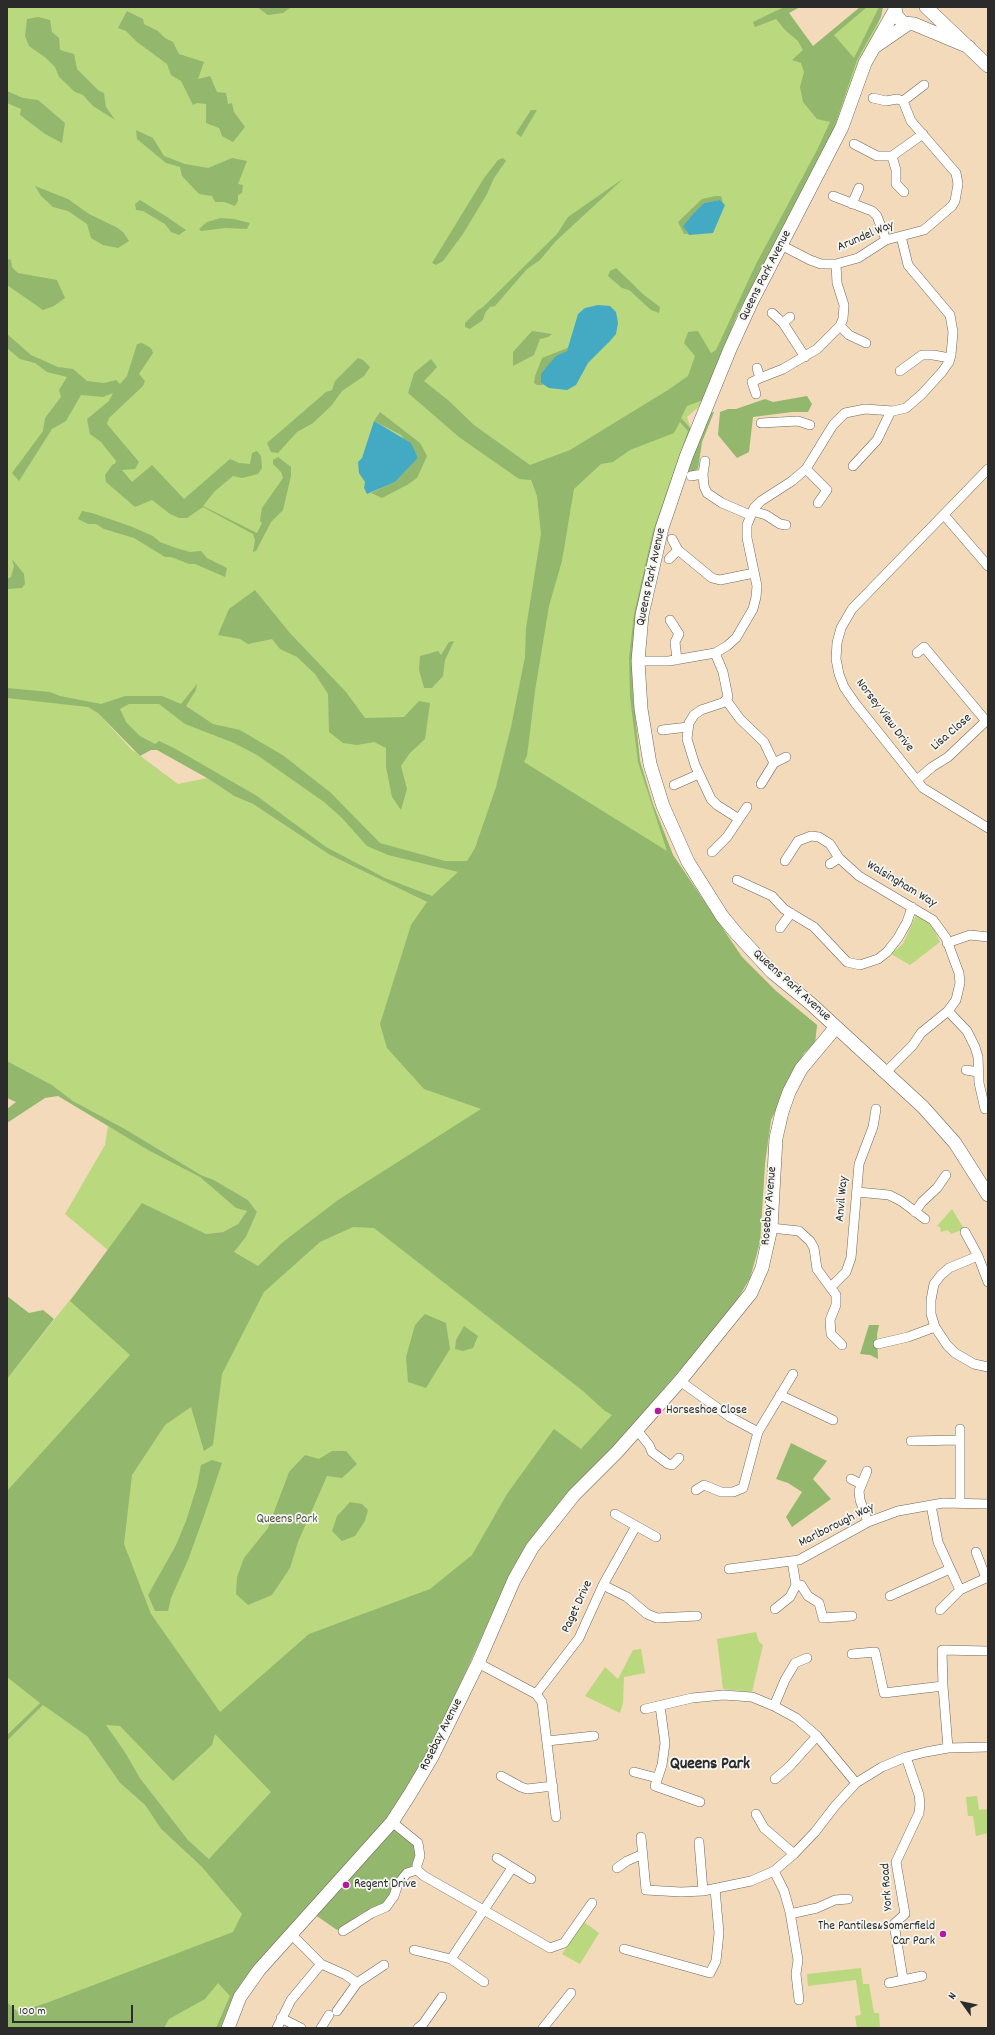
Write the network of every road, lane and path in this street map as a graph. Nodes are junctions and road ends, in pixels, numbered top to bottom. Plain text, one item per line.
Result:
1 (926, 7) edge
2 (895, 8) edge
3 (911, 24) junction
4 (874, 47) junction
5 (969, 47) junction
6 (988, 66) edge
7 (924, 85) dead end
8 (873, 98) dead end
9 (903, 101) junction
10 (923, 134) junction
11 (854, 144) dead end
12 (892, 156) junction
13 (859, 188) dead end
14 (904, 192) dead end
15 (833, 196) dead end
16 (852, 204) junction
17 (901, 236) junction
18 (886, 240) junction
19 (781, 245) junction
20 (836, 264) junction
21 (772, 314) dead end
22 (840, 326) junction
23 (866, 343) dead end
24 (805, 357) junction
25 (950, 358) junction
26 (757, 368) dead end
27 (900, 371) dead end
28 (760, 378) junction
29 (756, 394) dead end
30 (891, 411) junction
31 (761, 424) dead end
32 (810, 425) dead end
33 (704, 461) dead end
34 (853, 466) dead end
35 (988, 469) edge
36 (806, 470) junction
37 (703, 474) junction
38 (690, 476) dead end
39 (818, 503) dead end
40 (751, 513) junction
41 (944, 515) junction
42 (786, 525) dead end
43 (672, 539) dead end
44 (678, 550) junction
45 (669, 559) dead end
46 (988, 566) edge
47 (754, 573) junction
48 (670, 620) dead end
49 (924, 647) dead end
50 (715, 653) junction
51 (677, 660) junction
52 (638, 661) junction
53 (726, 700) junction
54 (688, 727) junction
55 (662, 730) dead end
56 (786, 757) dead end
57 (774, 763) junction
58 (699, 774) junction
59 (917, 780) junction
60 (761, 784) dead end
61 (674, 785) dead end
62 (747, 808) dead end
63 (739, 819) junction
64 (988, 828) edge
65 (712, 852) dead end
66 (839, 858) junction
67 (785, 861) dead end
68 (830, 864) dead end
69 (737, 880) dead end
70 (912, 907) junction
71 (791, 913) junction
72 (780, 928) dead end
73 (988, 937) edge
74 (947, 943) junction
75 (948, 1011) junction
76 (836, 1027) junction
77 (966, 1070) dead end
78 (886, 1072) junction
79 (978, 1072) junction
80 (876, 1109) dead end
81 (984, 1109) dead end
82 (946, 1175) dead end
83 (857, 1192) junction
84 (988, 1194) edge
85 (915, 1212) junction
86 (925, 1218) dead end
87 (771, 1228) junction
88 (965, 1232) dead end
89 (978, 1256) junction
90 (988, 1282) edge
91 (830, 1287) junction
92 (935, 1327) junction
93 (878, 1344) dead end
94 (842, 1345) dead end
95 (988, 1367) edge
96 (793, 1374) dead end
97 (680, 1381) junction
98 (780, 1394) junction
99 (833, 1420) dead end
100 (960, 1429) dead end
101 (637, 1430) junction
102 (758, 1432) junction
103 (959, 1440) junction
104 (911, 1441) dead end
105 (679, 1458) dead end
106 (867, 1471) dead end
107 (851, 1479) dead end
108 (860, 1484) junction
109 (696, 1490) dead end
110 (960, 1503) junction
111 (988, 1504) edge
112 (931, 1505) junction
113 (615, 1514) dead end
114 (868, 1522) junction
115 (636, 1526) junction
116 (656, 1537) dead end
117 (976, 1552) dead end
118 (792, 1561) junction
119 (950, 1568) junction
120 (728, 1569) dead end
121 (987, 1580) edge
122 (796, 1585) junction
123 (603, 1586) junction
124 (960, 1590) junction
125 (890, 1596) dead end
126 (775, 1609) dead end
127 (940, 1610) dead end
128 (697, 1616) dead end
129 (852, 1616) dead end
130 (988, 1651) edge
131 (852, 1654) dead end
132 (807, 1658) dead end
133 (478, 1663) junction
134 (943, 1686) junction
135 (536, 1694) junction
136 (660, 1706) junction
137 (774, 1706) junction
138 (645, 1709) dead end
139 (594, 1736) dead end
140 (817, 1736) junction
141 (547, 1741) junction
142 (988, 1746) edge
143 (948, 1748) junction
144 (906, 1757) junction
145 (634, 1772) dead end
146 (501, 1776) dead end
147 (658, 1778) junction
148 (775, 1779) dead end
149 (856, 1783) junction
150 (553, 1786) junction
151 (700, 1802) dead end
152 (756, 1814) dead end
153 (556, 1817) dead end
154 (392, 1822) junction
155 (641, 1837) dead end
156 (699, 1842) dead end
157 (643, 1854) junction
158 (794, 1854) junction
159 (497, 1858) dead end
160 (512, 1868) junction
161 (617, 1868) dead end
162 (417, 1870) junction
163 (774, 1871) junction
164 (531, 1880) dead end
165 (715, 1889) junction
166 (703, 1891) junction
167 (848, 1898) dead end
168 (592, 1902) dead end
169 (483, 1910) junction
170 (790, 1914) junction
171 (344, 1931) dead end
172 (291, 1934) junction
173 (624, 1949) dead end
174 (414, 1950) dead end
175 (451, 1959) junction
176 (321, 1964) junction
177 (384, 1964) dead end
178 (922, 1976) dead end
179 (904, 1979) junction
180 (484, 1982) dead end
181 (357, 1983) junction
182 (889, 1983) dead end
183 (571, 1993) dead end
184 (442, 1997) dead end
185 (799, 2000) dead end
186 (280, 2018) junction
187 (423, 2027) edge
188 (228, 2028) edge
189 (277, 2028) edge
190 (301, 2028) edge
191 (321, 2028) edge
192 (543, 2028) edge

1 - 3 street, Queens Park Avenue
1 - 5 street
2 - 3 street
2 - 4 street, Queens Park Avenue
3 - 4 street, Queens Park Avenue
3 - 5 street
4 - 19 street, Queens Park Avenue
5 - 6 street
7 - 9 street
8 - 9 street
9 - 10 street, Arundel Way
10 - 12 street
10 - 17 street, Arundel Way
11 - 12 street
12 - 14 street
13 - 16 street
15 - 16 street
16 - 18 street
17 - 18 street, Arundel Way
17 - 25 street
18 - 20 street, Arundel Way
19 - 20 street, Arundel Way
19 - 52 street, Queens Park Avenue
20 - 22 street
21 - 24 street
22 - 23 street
22 - 24 street
24 - 28 street
25 - 27 street
25 - 30 street
26 - 28 street
28 - 29 street
30 - 34 street
30 - 36 street
31 - 32 street
33 - 37 street
35 - 41 street, Norsey View Drive
36 - 39 street
36 - 40 street
37 - 38 street
37 - 40 street
40 - 42 street
40 - 47 street
41 - 46 street
41 - 59 street, Norsey View Drive
43 - 44 street
44 - 45 street
44 - 47 street
47 - 50 street
48 - 51 street
49 - 59 street, Lisa Close
50 - 51 street
50 - 53 street
51 - 52 street
52 - 76 street, Queens Park Avenue
53 - 54 street
53 - 57 street
54 - 55 street
54 - 58 street
56 - 57 street
57 - 60 street
58 - 61 street
58 - 63 street
59 - 64 street, Norsey View Drive
62 - 63 street
63 - 65 street
66 - 67 street, Walsingham Way
66 - 68 street
66 - 70 street, Walsingham Way
69 - 71 street
70 - 71 street
70 - 74 street, Walsingham Way
71 - 72 street
73 - 74 street
74 - 75 street, Walsingham Way
75 - 78 street, Walsingham Way
75 - 79 street
76 - 78 street, Queens Park Avenue
76 - 87 street, Rosebay Avenue
77 - 79 street
78 - 84 street, Queens Park Avenue
79 - 81 street
80 - 83 street, Anvil Way
82 - 85 street
83 - 85 street
83 - 91 street, Anvil Way
85 - 86 street
87 - 91 street
87 - 97 street, Rosebay Avenue
88 - 89 street
89 - 90 street
89 - 92 street
91 - 94 street
92 - 93 street
92 - 95 street
96 - 98 street
97 - 101 street, Rosebay Avenue
97 - 102 street
98 - 99 street
98 - 102 street
100 - 103 street
101 - 105 street
101 - 133 street, Rosebay Avenue
102 - 109 street
103 - 104 street
103 - 110 street
106 - 108 street
107 - 108 street
108 - 114 street
110 - 111 street, Marlborough Way
110 - 112 street, Marlborough Way
112 - 114 street, Marlborough Way
112 - 119 street
113 - 115 street
114 - 118 street, Marlborough Way
115 - 116 street
115 - 123 street, Paget Drive
117 - 121 street
118 - 120 street, Marlborough Way
118 - 122 street, Marlborough Way
119 - 124 street
119 - 125 street
121 - 124 street
122 - 126 street
122 - 129 street
123 - 128 street
123 - 135 street, Paget Drive
124 - 127 street
130 - 134 street
131 - 134 street
132 - 137 street
133 - 135 street
133 - 154 street, Rosebay Avenue
134 - 143 street
135 - 141 street
136 - 137 street
136 - 138 street
136 - 147 street
137 - 140 street
139 - 141 street
140 - 148 street
140 - 149 street
141 - 150 street
142 - 143 street
143 - 144 street
144 - 149 street
144 - 179 street, York Road
145 - 147 street
146 - 150 street
147 - 151 street
149 - 158 street
150 - 153 street
152 - 158 street
154 - 162 street
154 - 172 street, Rosebay Avenue
155 - 157 street
156 - 166 street
157 - 161 street
157 - 166 street
158 - 163 street
159 - 160 street
160 - 164 street
160 - 169 street
162 - 169 street
162 - 171 street
163 - 165 street
163 - 170 street
165 - 166 street
165 - 173 street
167 - 170 street
168 - 169 street
169 - 175 street
170 - 185 street
172 - 176 street
172 - 188 street, Rosebay Avenue
174 - 175 street
175 - 180 street
176 - 181 street
176 - 186 street
177 - 181 street
178 - 179 street
179 - 182 street
181 - 191 street
183 - 192 street
184 - 187 street
186 - 189 street
186 - 190 street

